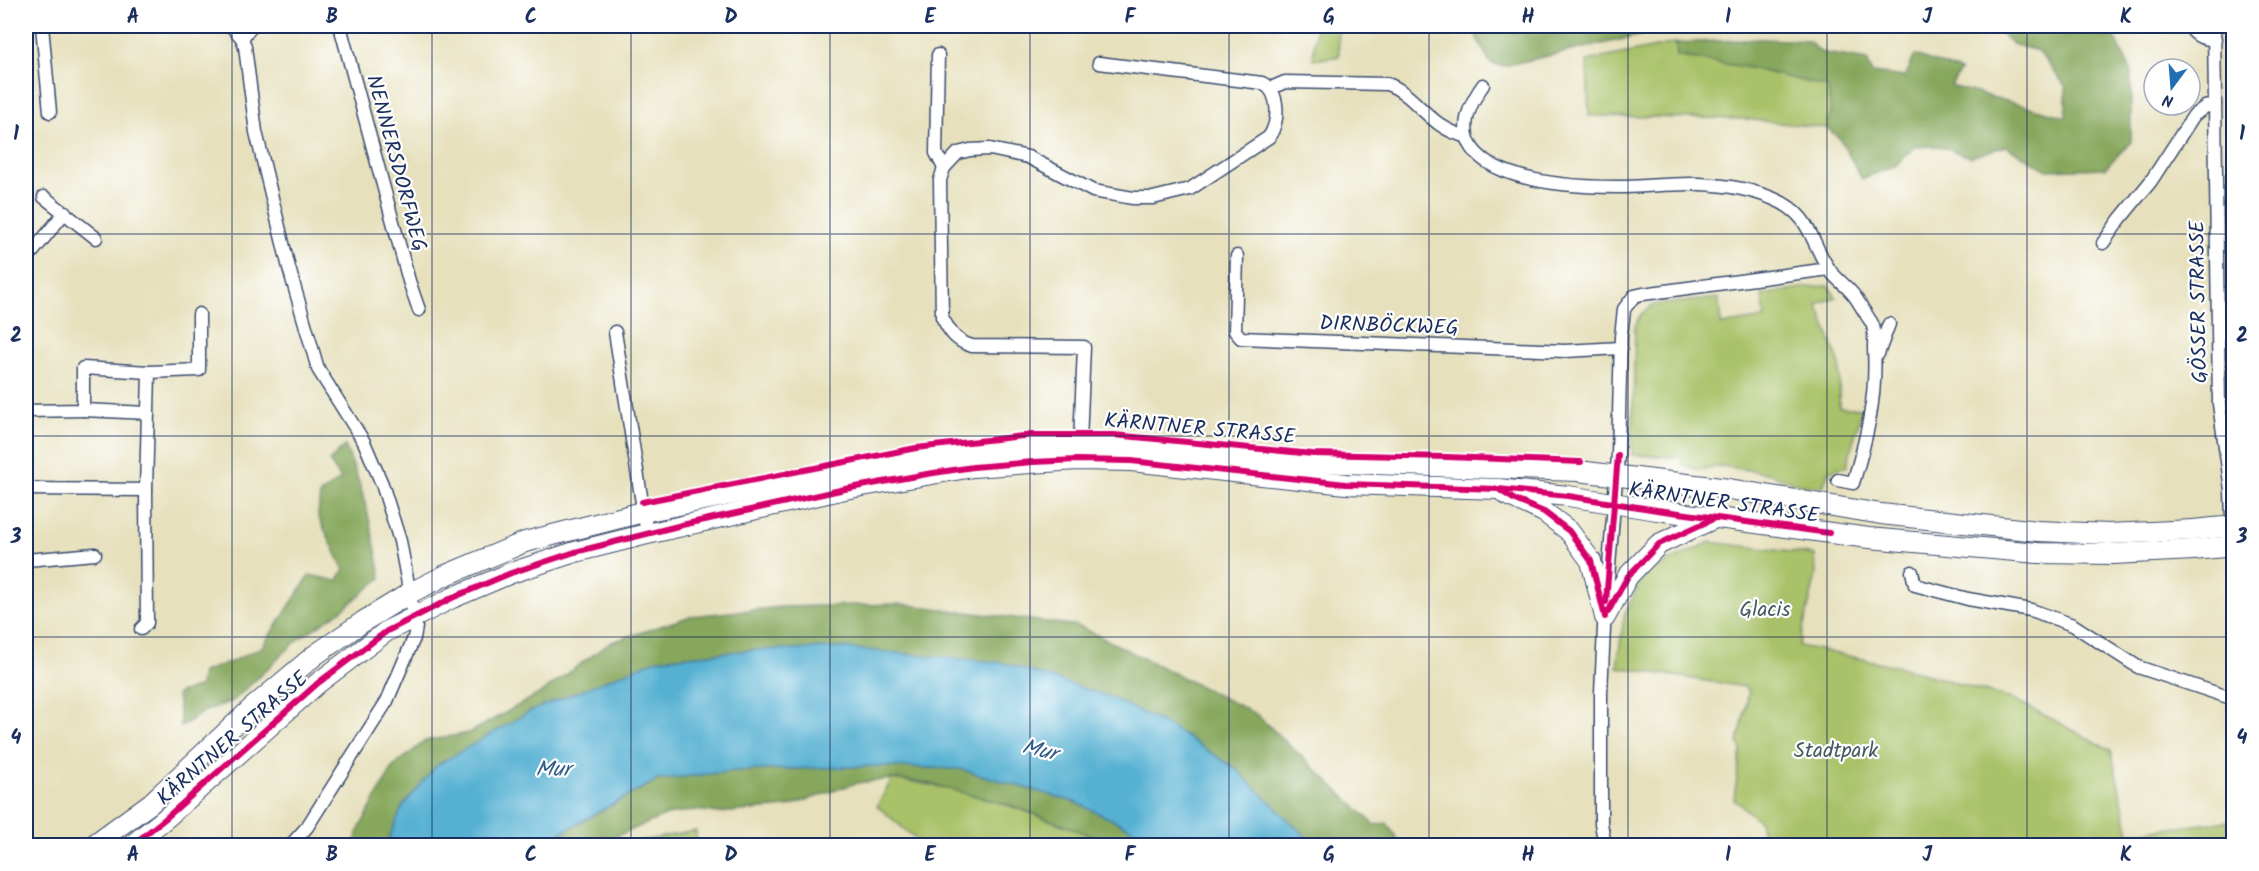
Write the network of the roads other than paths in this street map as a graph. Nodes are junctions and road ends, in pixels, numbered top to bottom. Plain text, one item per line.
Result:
1 (42, 26) edge
2 (231, 26) edge
3 (252, 26) edge
4 (340, 26) edge
5 (2189, 26) edge
6 (2214, 26) edge
7 (242, 38) junction
8 (2215, 39) junction
9 (938, 55) dead end
10 (1099, 63) dead end
11 (1483, 85) dead end
12 (1271, 88) junction
13 (2215, 104) junction
14 (50, 112) dead end
15 (1466, 136) junction
16 (944, 168) junction
17 (44, 197) dead end
18 (65, 212) junction
19 (96, 238) dead end
20 (2103, 243) dead end
21 (1237, 256) dead end
22 (26, 259) edge
23 (1829, 269) junction
24 (26, 274) edge
25 (419, 310) dead end
26 (199, 314) dead end
27 (1888, 324) dead end
28 (615, 332) dead end
29 (1621, 348) junction
30 (1875, 363) junction
31 (149, 372) junction
32 (83, 410) junction
33 (26, 411) edge
34 (148, 413) junction
35 (1080, 442) junction
36 (1616, 476) junction
37 (1838, 480) dead end
38 (26, 489) edge
39 (1498, 489) junction
40 (146, 490) junction
41 (1614, 503) junction
42 (643, 512) junction
43 (1716, 518) junction
44 (2234, 526) edge
45 (647, 534) junction
46 (2234, 546) edge
47 (95, 554) dead end
48 (26, 560) edge
49 (1912, 572) dead end
50 (2234, 576) edge
51 (410, 593) junction
52 (415, 617) junction
53 (1605, 617) junction
54 (141, 629) dead end
55 (2234, 699) edge
56 (92, 846) edge
57 (131, 846) edge
58 (290, 846) edge
59 (1605, 846) edge

1 - 14 street
2 - 7 street
3 - 7 street
4 - 25 street, NENNERSDORFWEG
5 - 8 street
6 - 8 street, GÖSSER STRASSE
7 - 51 street
8 - 13 street, GÖSSER STRASSE
9 - 16 street
10 - 12 street
11 - 15 street
12 - 15 street
12 - 16 street
13 - 20 street
13 - 50 street, GÖSSER STRASSE
15 - 23 street
16 - 35 street
17 - 18 street
18 - 19 street
18 - 22 street
21 - 29 street, DIRNBÖCKWEG
22 - 24 street
23 - 29 street
23 - 30 street
26 - 31 street
27 - 30 street
28 - 42 street
29 - 36 street
30 - 37 street
31 - 32 street
31 - 34 street
32 - 33 street
32 - 34 street
34 - 40 street
35 - 36 main road, KÄRNTNER STRASSE
35 - 42 main road, KÄRNTNER STRASSE
36 - 41 street
36 - 44 main road, KÄRNTNER STRASSE, bridge
38 - 40 street
39 - 41 main road, KÄRNTNER STRASSE
39 - 45 main road, KÄRNTNER STRASSE
39 - 53 main road
40 - 54 street
41 - 43 main road, KÄRNTNER STRASSE
41 - 53 street
42 - 45 street
42 - 51 main road, KÄRNTNER STRASSE
43 - 46 main road, KÄRNTNER STRASSE, bridge
43 - 53 main road
45 - 52 main road, KÄRNTNER STRASSE
47 - 48 street
49 - 55 street
51 - 52 street
51 - 56 main road, KÄRNTNER STRASSE
52 - 57 main road, KÄRNTNER STRASSE
52 - 58 street
53 - 59 street

